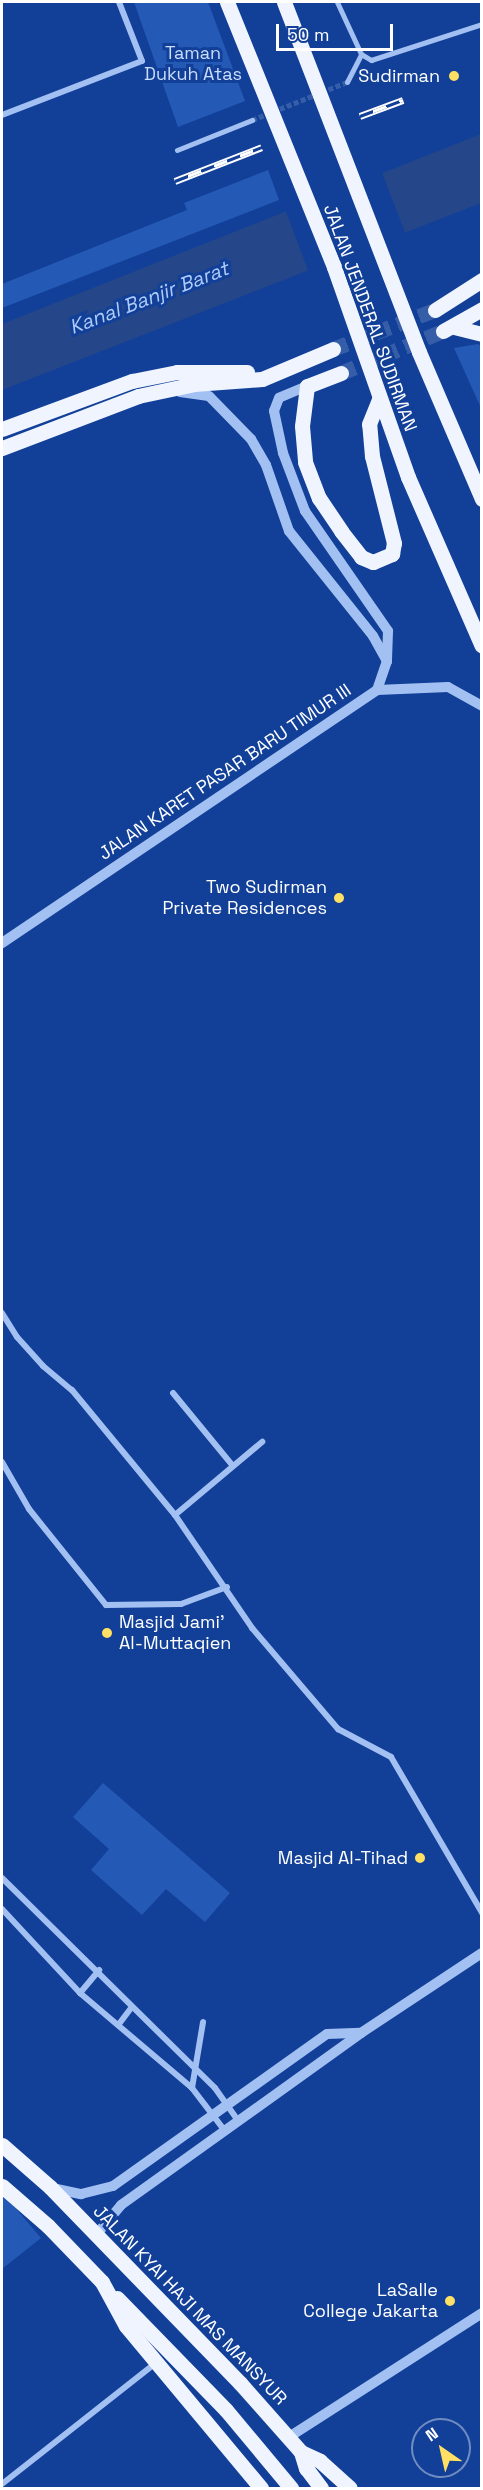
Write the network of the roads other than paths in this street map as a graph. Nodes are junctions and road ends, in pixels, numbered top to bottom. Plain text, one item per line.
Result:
1 (119, 2) edge
2 (227, 2) edge
3 (284, 2) edge
4 (337, 2) edge
5 (482, 24) edge
6 (361, 54) junction
7 (348, 82) tunnel mouth
8 (2, 115) edge
9 (252, 120) tunnel mouth
10 (177, 150) dead end
11 (482, 280) edge
12 (482, 309) edge
13 (435, 310) tunnel mouth
14 (482, 334) edge
15 (333, 349) tunnel mouth
16 (278, 373) junction
17 (341, 373) tunnel mouth
18 (307, 386) junction
19 (105, 391) junction
20 (138, 396) junction
21 (379, 399) junction
22 (2, 429) edge
23 (2, 448) edge
24 (482, 499) edge
25 (482, 646) edge
26 (387, 662) junction
27 (376, 690) junction
28 (482, 706) edge
29 (2, 943) edge
30 (2, 1313) edge
31 (173, 1393) dead end
32 (262, 1442) dead end
33 (2, 1462) edge
34 (233, 1466) junction
35 (175, 1515) junction
36 (227, 1587) junction
37 (2, 1878) edge
38 (2, 1909) edge
39 (482, 1913) edge
40 (482, 1953) edge
41 (99, 1970) junction
42 (80, 1993) junction
43 (132, 2007) junction
44 (203, 2022) dead end
45 (119, 2024) junction
46 (361, 2033) junction
47 (197, 2069) junction
48 (192, 2088) junction
49 (227, 2105) junction
50 (213, 2115) junction
51 (239, 2122) junction
52 (226, 2132) junction
53 (2, 2145) edge
54 (2, 2186) edge
55 (50, 2187) junction
56 (96, 2235) junction
57 (102, 2282) junction
58 (482, 2313) edge
59 (157, 2362) junction
60 (289, 2437) junction
61 (301, 2452) junction
62 (2, 2484) edge
63 (261, 2488) edge
64 (291, 2488) edge
65 (321, 2488) edge
66 (350, 2488) edge

1 - 8 street
2 - 21 main road, JALAN JENDERAL SUDIRMAN
3 - 24 main road, JALAN JENDERAL SUDIRMAN
4 - 6 street
5 - 6 street
6 - 7 street
9 - 10 street
11 - 13 main road
12 - 14 main road
15 - 16 main road
16 - 19 main road
16 - 20 main road
17 - 18 main road
18 - 21 main road
18 - 26 street
19 - 20 street
19 - 22 main road
20 - 23 main road
20 - 26 street
21 - 25 main road, JALAN JENDERAL SUDIRMAN
26 - 27 street
27 - 28 street, JALAN KARET PASAR BARU TIMUR III
27 - 29 street, JALAN KARET PASAR BARU TIMUR III
30 - 35 street
31 - 34 street
32 - 34 street
33 - 36 street
34 - 35 street
35 - 36 street
36 - 39 street
37 - 41 street
38 - 42 street
40 - 46 street
41 - 42 street
41 - 43 street
42 - 45 street
43 - 45 street
43 - 47 street
44 - 47 street
45 - 48 street
46 - 49 street
46 - 51 street
47 - 48 street
47 - 49 street
48 - 50 street
49 - 50 street
49 - 51 street
50 - 52 street
50 - 55 street
51 - 52 street
52 - 56 street
53 - 55 main road, JALAN KYAI HAJI MAS MANSYUR
54 - 57 main road
55 - 56 main road, JALAN KYAI HAJI MAS MANSYUR
56 - 60 main road, JALAN KYAI HAJI MAS MANSYUR
57 - 59 main road
57 - 64 main road
58 - 60 street
59 - 62 street
59 - 63 main road
60 - 61 main road, JALAN KYAI HAJI MAS MANSYUR
61 - 65 main road
61 - 66 main road, JALAN KYAI HAJI MAS MANSYUR

